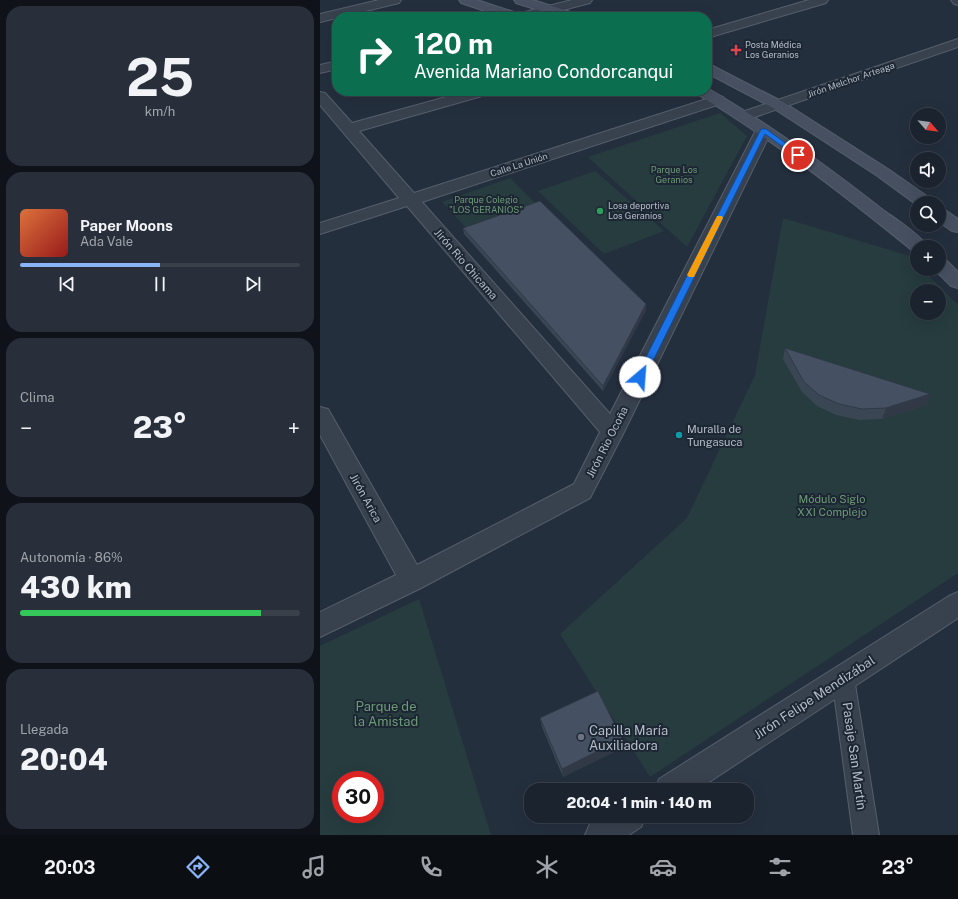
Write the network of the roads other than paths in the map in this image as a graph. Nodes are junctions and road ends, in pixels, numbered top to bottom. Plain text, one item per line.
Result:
1 (395, 0) edge
2 (465, 0) edge
3 (520, 0) edge
4 (586, 0) edge
5 (822, 0) edge
6 (801, 2) edge
7 (550, 10) junction
8 (345, 12) edge
9 (501, 12) edge
10 (542, 12) edge
11 (557, 12) edge
12 (332, 15) edge
13 (320, 18) edge
14 (712, 32) edge
15 (958, 43) edge
16 (332, 66) edge
17 (320, 69) edge
18 (712, 70) edge
19 (320, 96) edge
20 (466, 96) edge
21 (711, 96) edge
22 (718, 100) junction
23 (778, 105) junction
24 (744, 116) junction
25 (349, 129) junction
26 (764, 130) junction
27 (915, 196) edge
28 (411, 200) junction
29 (946, 219) edge
30 (958, 227) edge
31 (320, 230) edge
32 (910, 240) edge
33 (946, 271) edge
34 (958, 282) edge
35 (320, 416) edge
36 (613, 432) junction
37 (412, 580) junction
38 (958, 604) edge
39 (320, 625) edge
40 (844, 678) junction
41 (681, 783) edge
42 (619, 823) edge
43 (601, 835) edge
44 (866, 835) edge

1 - 8 street
2 - 9 main road
3 - 7 main road
4 - 7 street
5 - 6 street
6 - 14 street
7 - 10 street
7 - 11 main road
12 - 13 street
15 - 23 street, Jirón Melchor Arteaga
16 - 17 street
18 - 23 main road
19 - 25 street, Jirón Rio Chicama
20 - 25 street
21 - 22 main road
22 - 24 main road
22 - 28 street, Calle La Unión
23 - 24 street, Jirón Melchor Arteaga
23 - 27 main road
24 - 26 main road
25 - 28 street, Jirón Rio Chicama
26 - 32 main road
26 - 36 street, Jirón Rio Ocoña
28 - 31 street, Calle La Unión
28 - 36 street, Jirón Rio Chicama
29 - 30 main road
33 - 34 main road
35 - 37 street, Jirón Arica
36 - 37 street, Jirón Rio Ocoña
37 - 39 street, Jirón Rio Ocoña
38 - 40 street, Jirón Felipe Mendizábal
40 - 41 street, Jirón Felipe Mendizábal
40 - 44 lane, Pasaje San Martín
42 - 43 street

